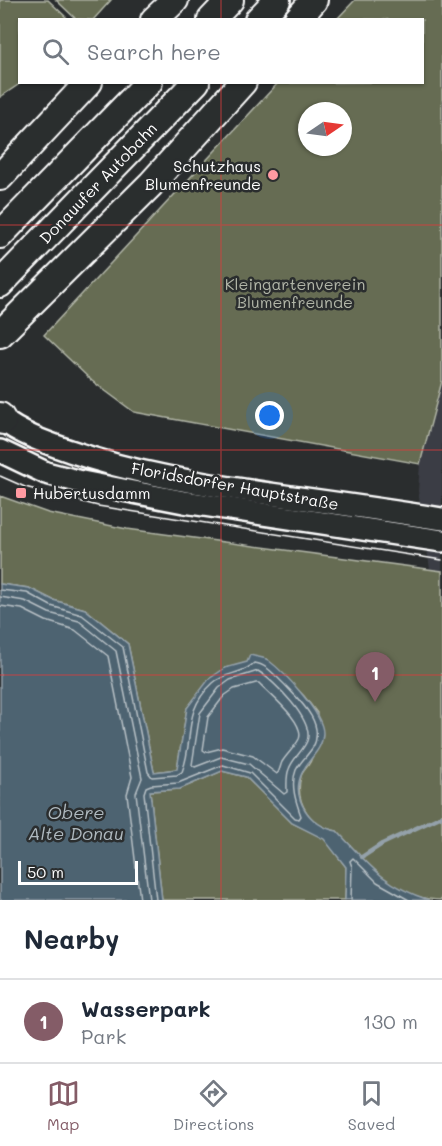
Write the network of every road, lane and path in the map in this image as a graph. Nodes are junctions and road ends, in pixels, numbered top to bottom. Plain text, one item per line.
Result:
1 (175, 0) edge
2 (230, 0) edge
3 (277, 0) edge
4 (314, 0) edge
5 (156, 18) edge
6 (213, 18) edge
7 (260, 18) edge
8 (299, 18) edge
9 (87, 84) edge
10 (147, 84) edge
11 (193, 84) edge
12 (241, 84) edge
13 (0, 177) edge
14 (0, 236) edge
15 (0, 284) edge
16 (0, 334) edge
17 (1, 419) edge
18 (0, 451) edge
19 (442, 519) edge
20 (442, 541) edge

1 - 5 highway
2 - 6 highway
3 - 7 highway
4 - 8 highway
9 - 13 highway
10 - 14 highway, Donauufer Autobahn
11 - 15 highway, Donauufer Autobahn
12 - 16 highway
17 - 19 main road, Floridsdorfer Hauptstraße
18 - 20 main road, Floridsdorfer Hauptstraße

